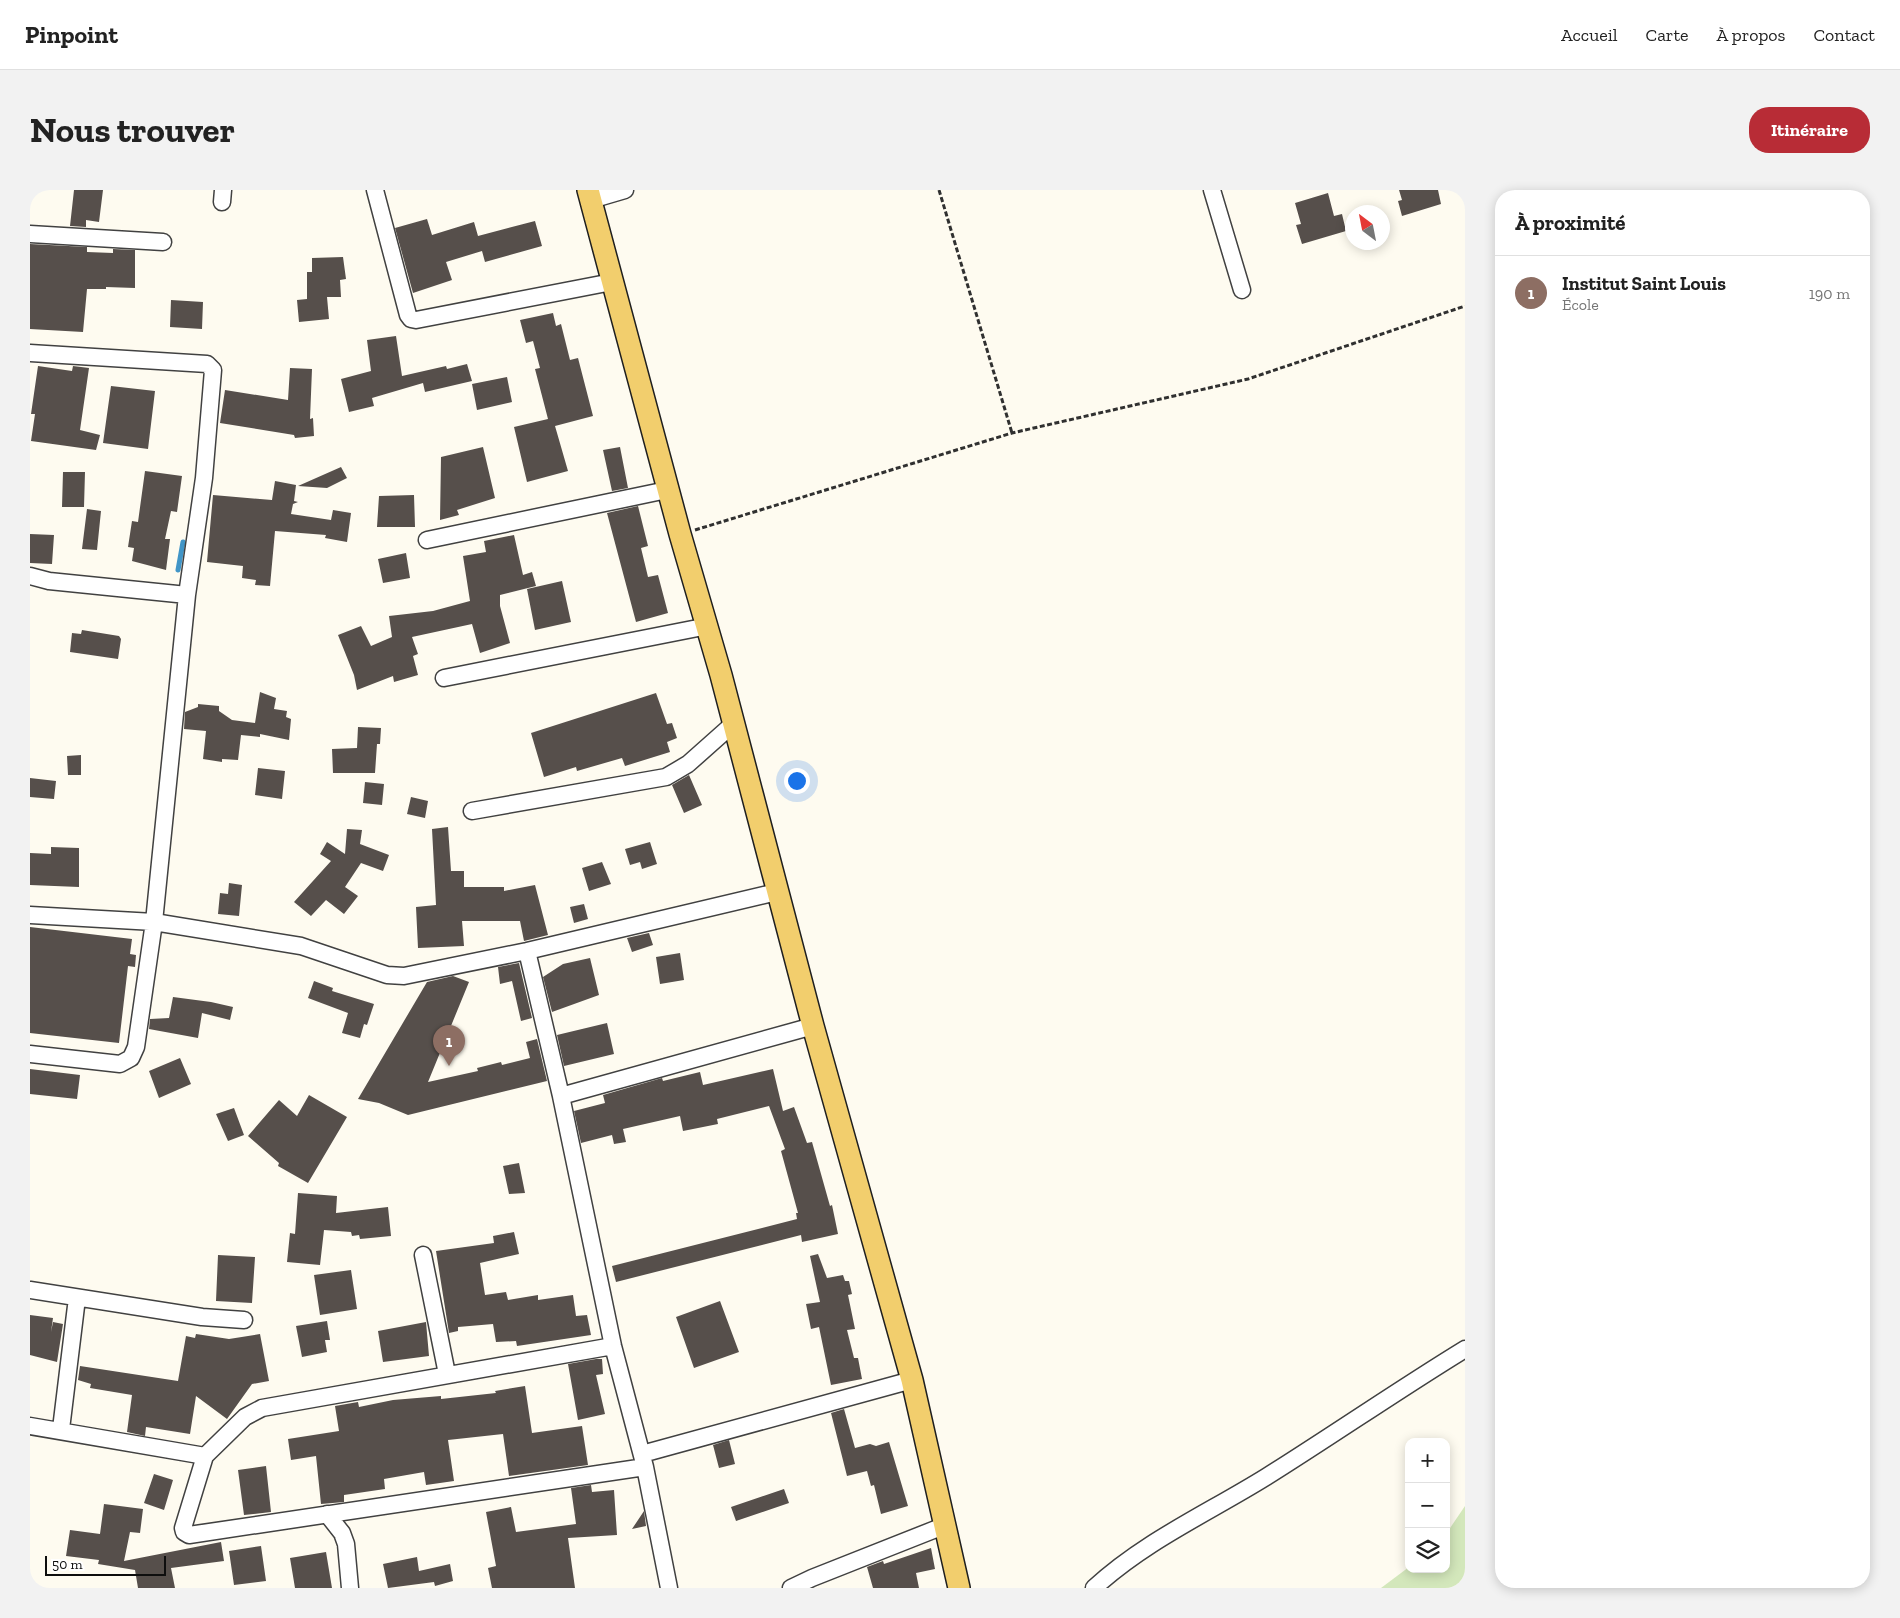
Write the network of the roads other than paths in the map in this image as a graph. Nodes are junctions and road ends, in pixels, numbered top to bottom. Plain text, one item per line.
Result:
1 (375, 190) edge
2 (625, 190) edge
3 (1212, 190) edge
4 (589, 195) edge
5 (30, 234) edge
6 (163, 242) dead end
7 (612, 282) junction
8 (1242, 290) dead end
9 (30, 353) edge
10 (667, 490) junction
11 (427, 540) dead end
12 (30, 576) edge
13 (188, 595) junction
14 (708, 626) junction
15 (444, 678) dead end
16 (733, 724) junction
17 (472, 812) dead end
18 (777, 892) junction
19 (30, 914) edge
20 (154, 922) junction
21 (527, 951) junction
22 (813, 1026) junction
23 (30, 1054) edge
24 (561, 1096) junction
25 (423, 1255) dead end
26 (30, 1290) edge
27 (77, 1298) junction
28 (244, 1320) dead end
29 (614, 1346) junction
30 (1465, 1349) edge
31 (447, 1374) junction
32 (912, 1380) junction
33 (30, 1426) edge
34 (60, 1429) junction
35 (205, 1456) junction
36 (644, 1460) junction
37 (327, 1514) junction
38 (946, 1525) junction
39 (350, 1588) edge
40 (669, 1588) edge
41 (792, 1588) edge
42 (959, 1588) edge
43 (1094, 1588) edge

1 - 7 street
2 - 4 street
3 - 8 street
4 - 7 main road
5 - 6 street
7 - 10 main road
9 - 13 street
10 - 11 street
10 - 14 main road
12 - 13 street
13 - 20 street
14 - 15 street
14 - 16 main road
16 - 17 street
16 - 18 main road
18 - 21 street
18 - 22 main road
19 - 20 street
20 - 21 street
20 - 23 street
21 - 24 street
22 - 24 street
22 - 32 main road
24 - 29 street
25 - 31 street
26 - 27 street
27 - 28 street
27 - 34 street
29 - 31 street
29 - 36 street
30 - 43 street
31 - 35 street
32 - 36 street
32 - 38 main road
33 - 34 street
34 - 35 street
35 - 37 street
36 - 37 street
36 - 40 street
37 - 39 street
38 - 41 street
38 - 42 main road

